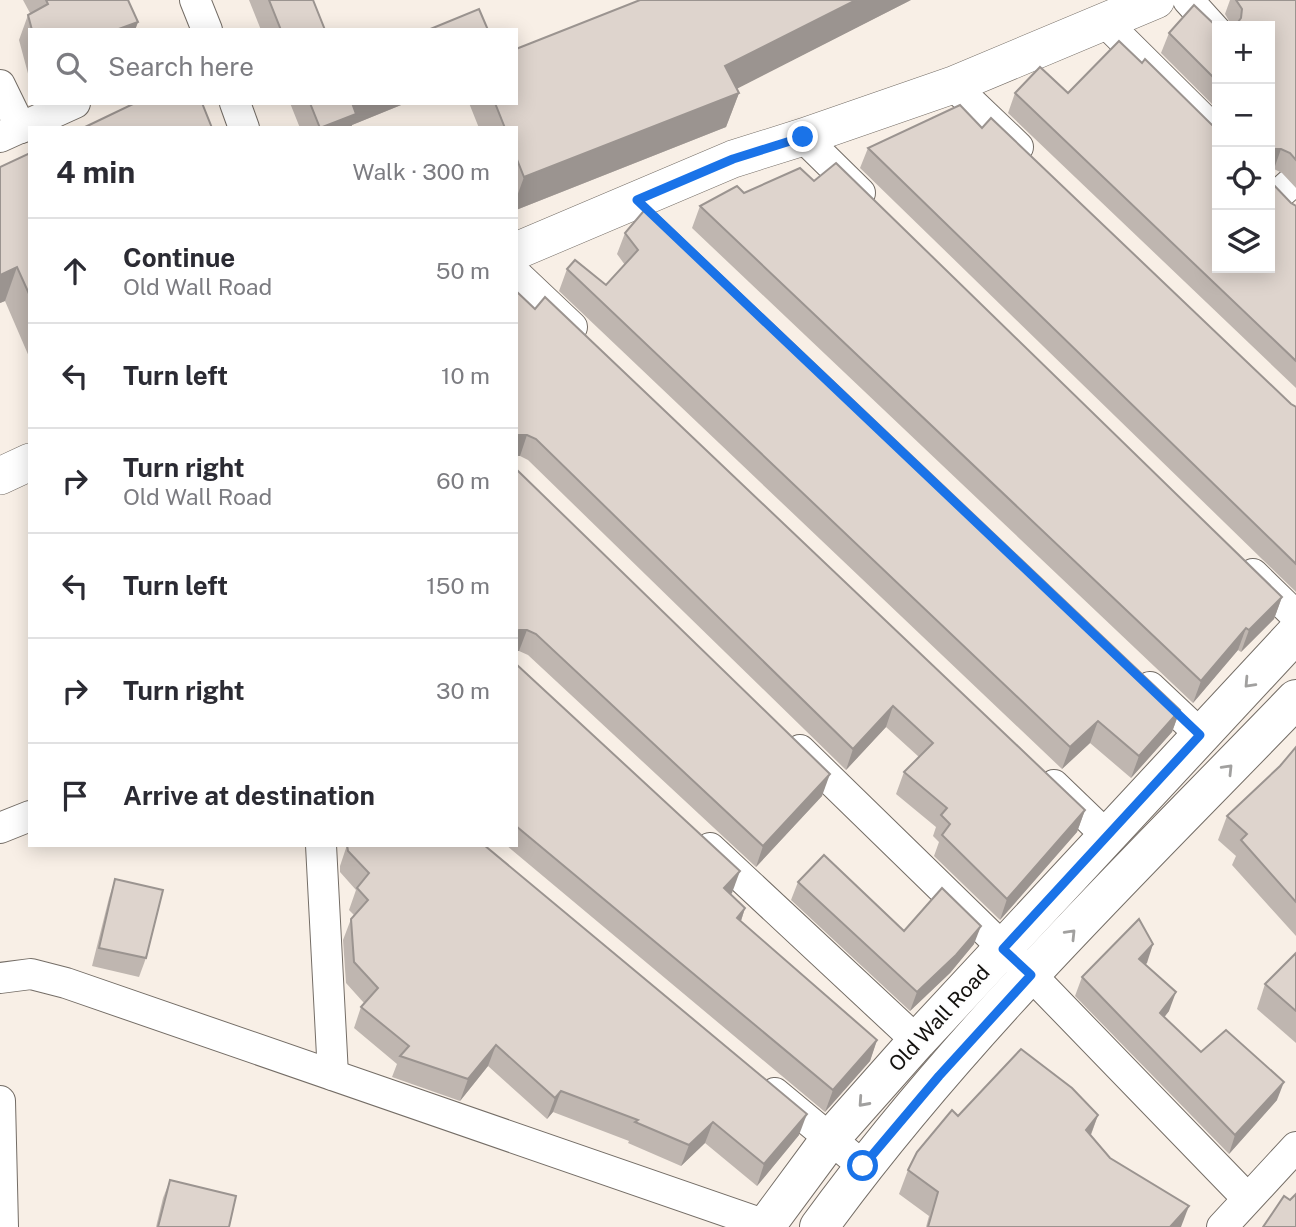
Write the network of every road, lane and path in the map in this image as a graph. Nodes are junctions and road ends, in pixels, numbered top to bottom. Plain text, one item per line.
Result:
1 (195, 0) edge
2 (1156, 0) edge
3 (1188, 0) edge
4 (1105, 22) junction
5 (1212, 26) edge
6 (206, 28) edge
7 (0, 85) edge
8 (953, 85) junction
9 (71, 105) edge
10 (236, 105) edge
11 (243, 126) edge
12 (1212, 128) edge
13 (10, 132) edge
14 (803, 137) junction
15 (1034, 162) edge
16 (881, 214) edge
17 (518, 250) edge
18 (518, 276) edge
19 (596, 351) edge
20 (28, 463) edge
21 (0, 476) edge
22 (1237, 558) edge
23 (1296, 616) edge
24 (1296, 633) edge
25 (1130, 668) edge
26 (1296, 699) edge
27 (784, 735) edge
28 (1200, 735) junction
29 (1037, 769) edge
30 (28, 817) edge
31 (687, 827) edge
32 (0, 828) edge
33 (1107, 836) junction
34 (321, 847) edge
35 (1003, 949) junction
36 (1031, 975) junction
37 (0, 978) edge
38 (917, 1041) junction
39 (332, 1075) junction
40 (755, 1077) edge
41 (0, 1101) edge
42 (830, 1139) junction
43 (1296, 1147) edge
44 (863, 1166) junction
45 (1247, 1198) junction
46 (766, 1226) edge
47 (3, 1227) edge
48 (819, 1227) edge
49 (1222, 1227) edge

1 - 6 street
2 - 4 street
3 - 5 street
4 - 8 street
4 - 12 street
7 - 13 street
8 - 14 street
8 - 15 street
9 - 13 street
10 - 11 street
14 - 16 street
14 - 17 street
18 - 19 street
20 - 21 street
22 - 23 street
24 -> 28 main road, Old Wall Road
25 - 28 street
36 -> 26 main road, Old Wall Road
27 - 35 street
28 - 33 main road, Old Wall Road
29 - 33 street
30 - 32 street
31 - 38 street
33 - 35 main road, Old Wall Road
34 - 39 street
35 - 36 street
35 - 38 main road, Old Wall Road
36 - 44 main road, Old Wall Road
36 - 45 street
37 - 39 street
38 -> 42 main road, Old Wall Road
39 - 46 street
40 - 42 street
41 - 47 street
42 - 44 street
42 - 46 main road, Old Wall Road
43 - 45 street
44 - 48 main road, Old Wall Road
45 - 49 street

